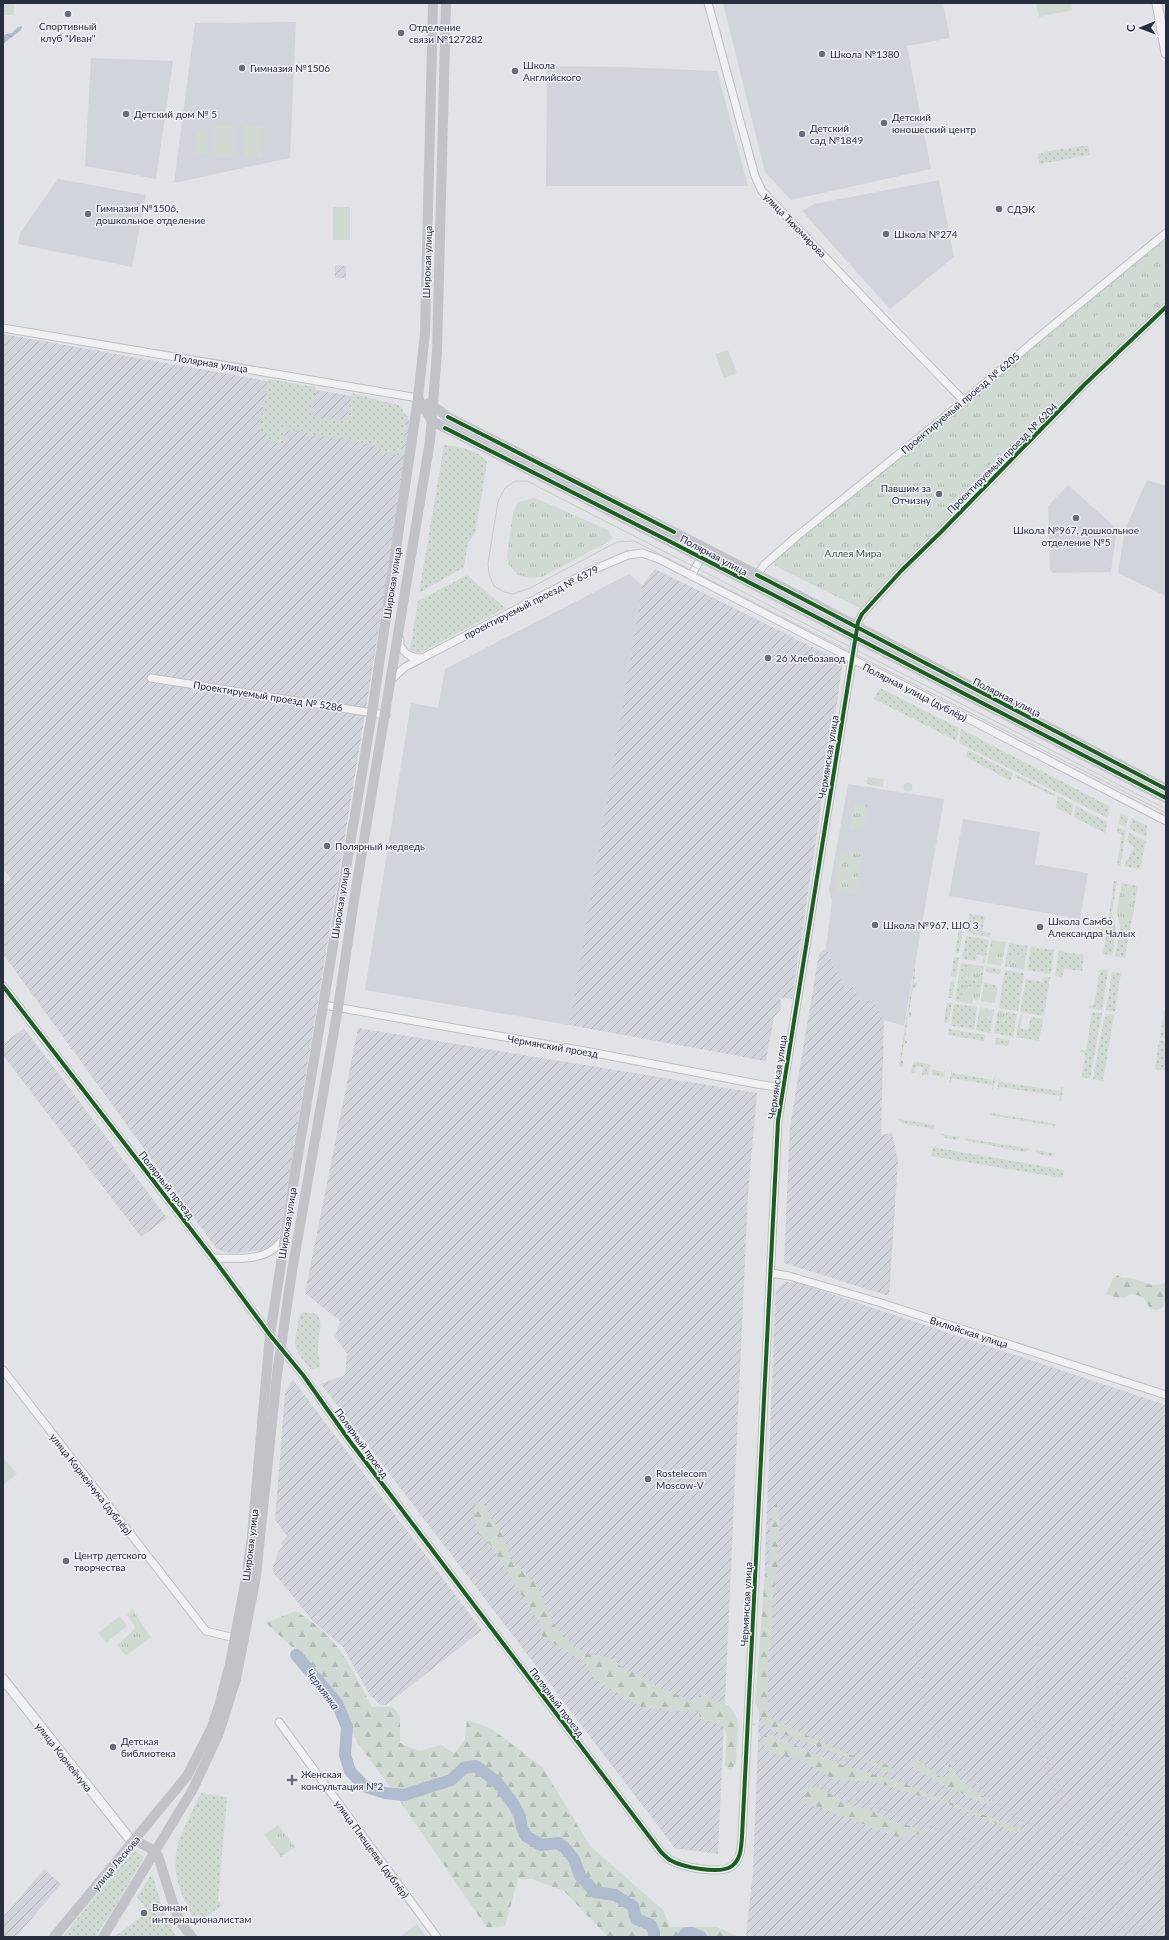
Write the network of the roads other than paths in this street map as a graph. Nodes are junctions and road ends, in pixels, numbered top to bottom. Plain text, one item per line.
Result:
1 (708, 3) edge
2 (1156, 3) edge
3 (433, 7) edge
4 (446, 7) edge
5 (432, 50) junction
6 (445, 50) junction
7 (1166, 53) edge
8 (1166, 233) edge
9 (1166, 307) edge
10 (3, 328) edge
11 (418, 398) junction
12 (964, 401) junction
13 (433, 405) junction
14 (432, 421) junction
15 (642, 553) joint
16 (701, 558) junction
17 (757, 575) junction
18 (692, 576) junction
19 (857, 626) junction
20 (401, 627) junction
21 (855, 638) junction
22 (422, 658) junction
23 (851, 660) junction
24 (151, 678) dead end
25 (392, 679) junction
26 (372, 713) junction
27 (386, 715) junction
28 (1166, 788) edge
29 (1166, 798) edge
30 (1166, 821) edge
31 (3, 986) edge
32 (324, 1005) junction
33 (338, 1008) junction
34 (316, 1050) junction
35 (330, 1050) junction
36 (782, 1088) junction
37 (284, 1239) junction
38 (297, 1242) junction
39 (213, 1258) junction
40 (771, 1273) junction
41 (270, 1335) junction
42 (281, 1348) junction
43 (3, 1370) edge
44 (1166, 1395) edge
45 (235, 1638) junction
46 (3, 1679) edge
47 (279, 1722) dead end
48 (177, 1790) joint
49 (131, 1839) junction
50 (155, 1852) junction
51 (731, 1866) joint
52 (188, 1935) edge
53 (54, 1937) edge
54 (103, 1937) edge
55 (437, 1937) edge

1 - 12 street, улица Тихомирова
2 - 7 street
3 - 4 street
3 - 5 main road, Широкая улица
4 - 6 main road, Широкая улица
5 - 6 street
5 - 11 main road, Широкая улица
6 - 13 main road, Широкая улица
8 - 12 street, Проектируемый проезд № 6205
9 - 19 street, Проектируемый проезд № 6204
10 - 11 street, Полярная улица
11 - 13 main road, Полярная улица
11 - 14 main road
11 - 26 main road, Широкая улица
12 - 17 street, Проектируемый проезд № 6205
13 - 14 main road, Широкая улица
13 - 17 main road, Полярная улица
14 - 16 main road, Полярная улица
14 - 20 main road, Широкая улица
15 - 18 street, Полярная улица (дублёр)
15 - 22 street, проектируемый проезд № 6379
16 - 18 street
16 - 21 main road, Полярная улица
17 - 19 main road, Полярная улица
18 - 23 street, Полярная улица (дублёр)
19 - 21 street, Чермянская улица
19 - 28 main road, Полярная улица
20 - 22 street
20 - 25 main road, Широкая улица
21 - 23 street, Чермянская улица
21 - 29 main road, Полярная улица
22 - 25 street, проектируемый проезд № 6379
23 - 30 street, Полярная улица (дублёр)
23 - 36 street, Чермянская улица
24 - 26 street, Проектируемый проезд № 5286
25 - 27 main road, Широкая улица
26 - 27 street, Проектируемый проезд № 5286
26 - 32 main road, Широкая улица
27 - 33 main road, Широкая улица
31 - 39 street, Полярный проезд
32 - 33 street, Чермянский проезд
32 - 34 main road, Широкая улица
33 - 35 main road, Широкая улица
33 - 36 street, Чермянский проезд
34 - 35 main road
34 - 37 main road, Широкая улица
35 - 38 main road, Широкая улица
36 - 40 street, Чермянская улица
37 - 38 main road
37 - 39 street
37 - 41 main road, Широкая улица
38 - 42 main road, Широкая улица
39 - 41 street, Полярный проезд
40 - 44 street, Вилюйская улица
40 - 51 street, Чермянская улица
41 - 42 street, Полярный проезд
41 - 45 main road, Широкая улица
42 - 50 main road, Широкая улица
42 - 51 street, Полярный проезд
43 - 45 street, улица Корнейчука (дублёр)
45 - 48 main road, Широкая улица
46 - 49 street, улица Корнейчука
47 - 55 street, улица Плещеева (дублёр)
48 - 49 main road, улица Лескова
49 - 50 main road
49 - 53 main road, улица Лескова
50 - 52 main road
50 - 54 main road

